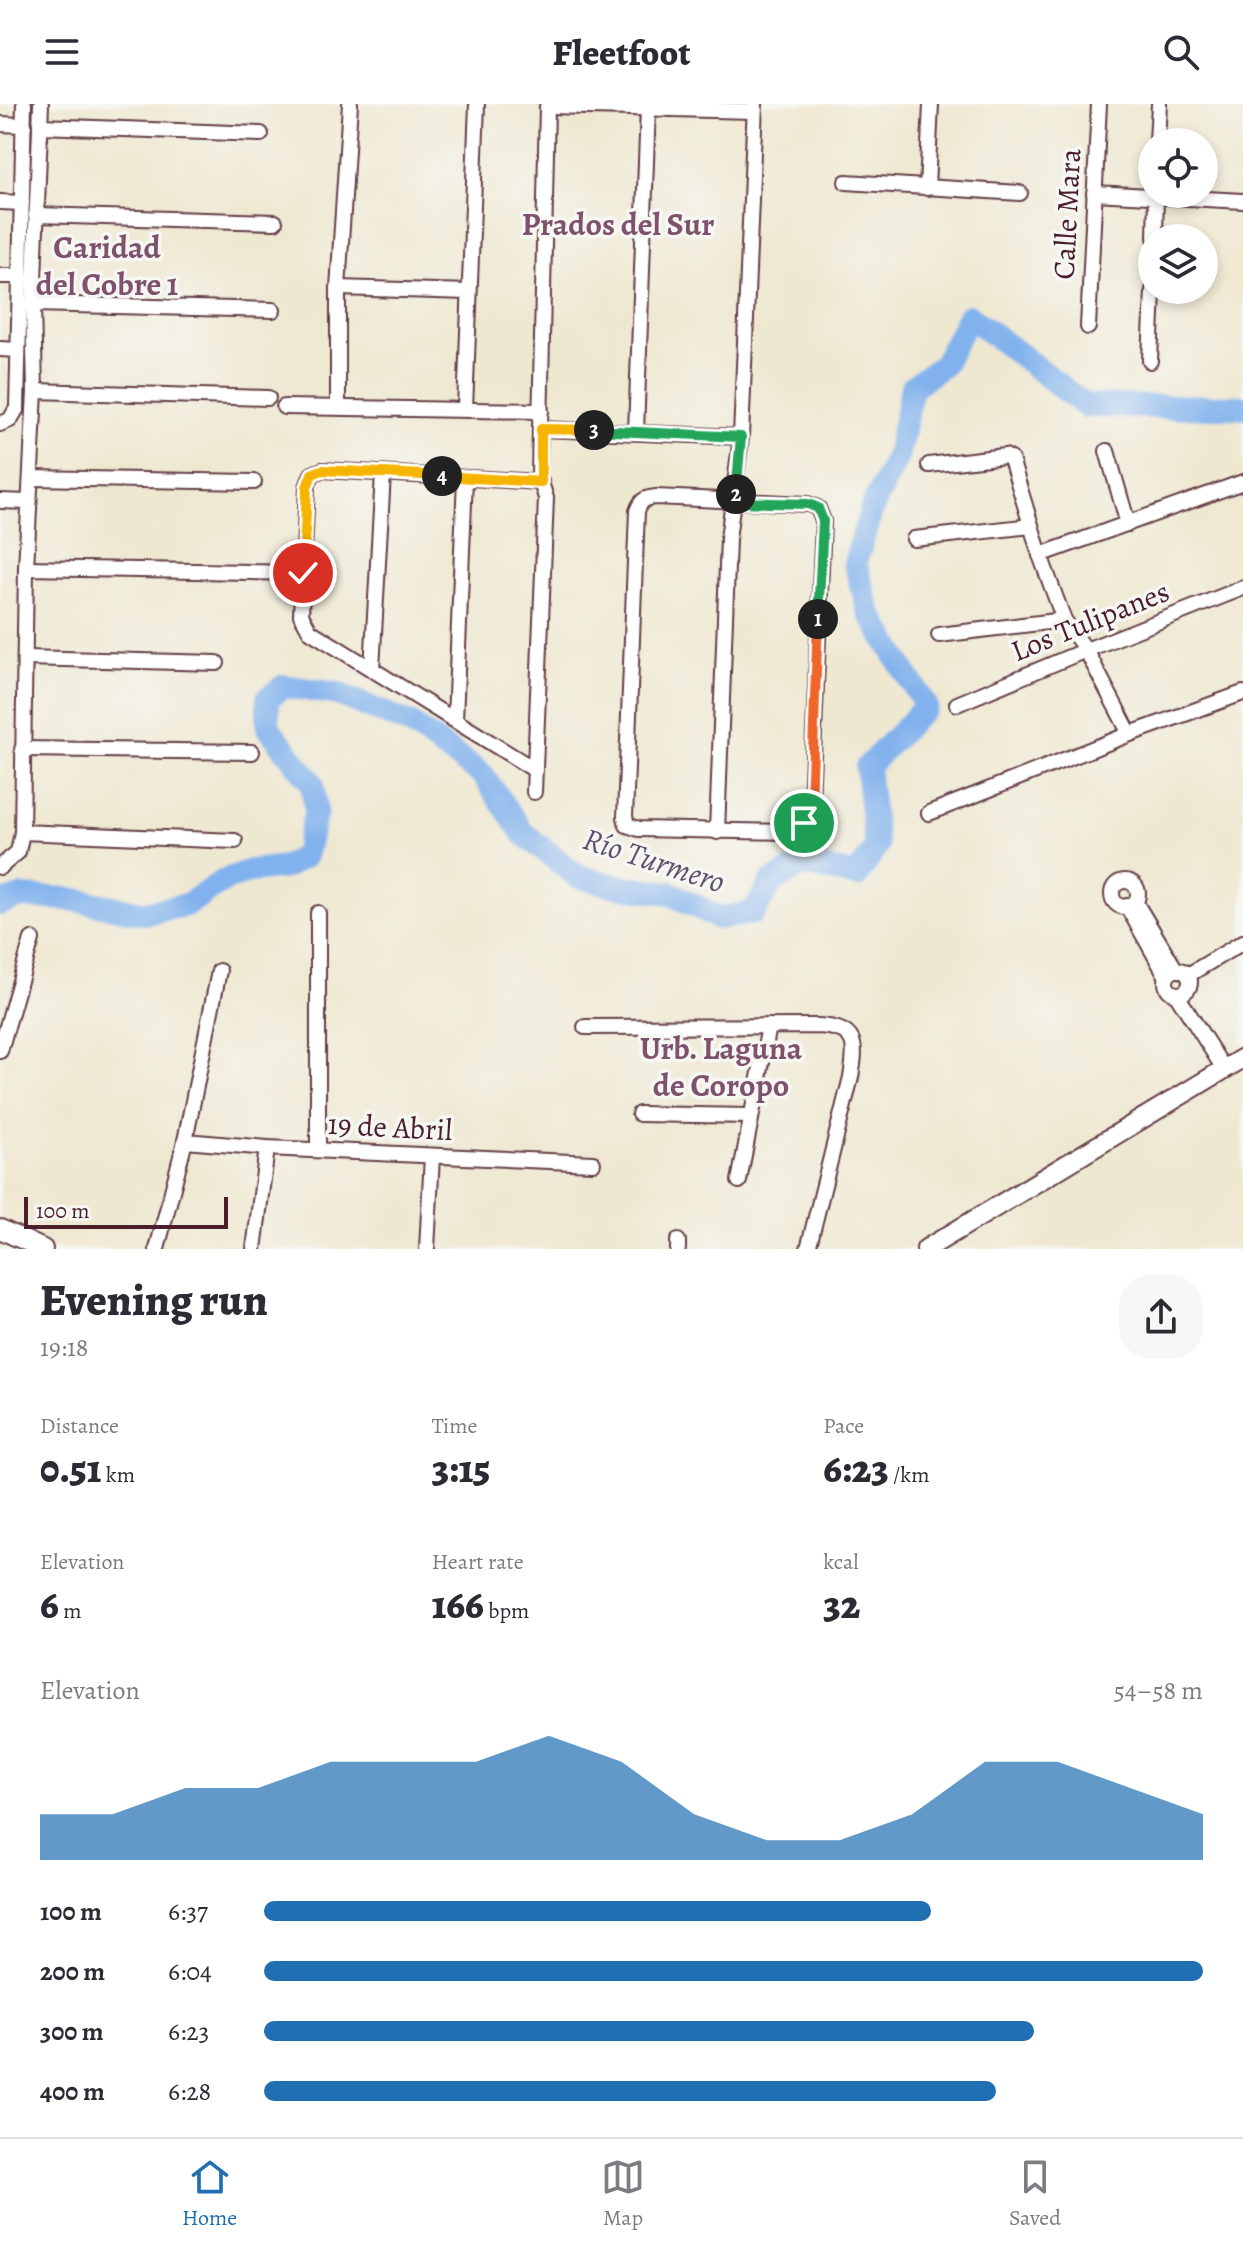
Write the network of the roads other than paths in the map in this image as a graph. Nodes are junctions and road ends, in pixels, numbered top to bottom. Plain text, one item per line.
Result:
1 (24, 104) edge
2 (41, 104) edge
3 (350, 104) edge
4 (477, 104) edge
5 (931, 104) edge
6 (1099, 104) edge
7 (1159, 104) edge
8 (548, 105) edge
9 (754, 107) edge
10 (648, 108) junction
11 (0, 124) edge
12 (24, 125) junction
13 (40, 126) junction
14 (1158, 128) edge
15 (261, 134) dead end
16 (846, 182) dead end
17 (927, 188) junction
18 (1020, 193) dead end
19 (1094, 193) junction
20 (1138, 194) edge
21 (1218, 199) edge
22 (1243, 201) edge
23 (0, 202) edge
24 (22, 203) junction
25 (36, 215) junction
26 (275, 222) dead end
27 (0, 276) edge
28 (20, 276) junction
29 (338, 288) junction
30 (469, 292) junction
31 (33, 304) junction
32 (1152, 304) edge
33 (273, 310) dead end
34 (1088, 327) dead end
35 (0, 349) edge
36 (18, 350) junction
37 (1150, 361) dead end
38 (35, 391) junction
39 (268, 398) dead end
40 (338, 406) junction
41 (284, 407) dead end
42 (465, 409) junction
43 (541, 411) junction
44 (0, 424) edge
45 (541, 429) junction
46 (636, 431) junction
47 (741, 437) junction
48 (1107, 451) dead end
49 (929, 465) dead end
50 (383, 474) junction
51 (31, 478) junction
52 (465, 478) junction
53 (254, 482) dead end
54 (541, 482) junction
55 (1243, 482) edge
56 (0, 501) edge
57 (29, 502) junction
58 (735, 502) junction
59 (1128, 524) junction
60 (1031, 526) junction
61 (914, 539) dead end
62 (1040, 555) junction
63 (26, 568) junction
64 (303, 573) junction
65 (1243, 588) edge
66 (1064, 620) junction
67 (939, 635) dead end
68 (1086, 650) junction
69 (25, 658) junction
70 (217, 663) dead end
71 (372, 669) junction
72 (1243, 693) edge
73 (957, 704) dead end
74 (455, 720) junction
75 (1130, 734) junction
76 (22, 749) junction
77 (252, 752) dead end
78 (535, 770) junction
79 (534, 792) dead end
80 (929, 813) dead end
81 (22, 832) junction
82 (717, 832) junction
83 (235, 841) dead end
84 (0, 867) edge
85 (1131, 904) dead end
86 (318, 913) dead end
87 (32, 939) dead end
88 (1243, 942) edge
89 (219, 971) dead end
90 (1177, 974) junction
91 (1182, 993) junction
92 (769, 1026) junction
93 (585, 1027) dead end
94 (0, 1051) edge
95 (1233, 1064) edge
96 (639, 1114) dead end
97 (751, 1116) junction
98 (185, 1141) junction
99 (267, 1148) junction
100 (318, 1149) junction
101 (432, 1156) junction
102 (593, 1163) dead end
103 (739, 1181) dead end
104 (1, 1235) edge
105 (43, 1249) edge
106 (157, 1249) edge
107 (254, 1249) edge
108 (427, 1249) edge
109 (808, 1249) edge
110 (926, 1249) edge

1 - 12 street
2 - 13 street
3 - 29 street
4 - 30 street
5 - 17 street
6 - 19 street, Calle Mara
7 - 14 street
8 - 10 street
8 - 43 street
9 - 10 street
9 - 47 street
10 - 46 street
11 - 12 street
12 - 24 street
13 - 15 street
13 - 25 street
16 - 17 street
17 - 18 street
19 - 20 street
19 - 34 street, Calle Mara
21 - 22 street
23 - 24 street
24 - 28 street
25 - 26 street
25 - 31 street
27 - 28 street
28 - 36 street
29 - 30 street
29 - 40 street
30 - 42 street
31 - 33 street
31 - 38 street
32 - 37 street
35 - 36 street
36 - 44 street
38 - 39 street
38 - 51 street
40 - 41 street
40 - 42 street
42 - 43 street
43 - 45 street
45 - 46 street
45 - 54 street
46 - 47 street
47 - 58 street
48 - 59 street
49 - 60 street
50 - 52 street
50 - 64 street
50 - 71 street
51 - 53 street
51 - 57 street
52 - 54 street
52 - 74 street
54 - 78 street
55 - 59 street
56 - 57 street
57 - 63 street
58 - 82 street
58 - 82 street
58 - 82 street
59 - 62 street
60 - 61 street
60 - 62 street
62 - 66 street
63 - 64 street
63 - 69 street
64 - 71 street
65 - 68 street, Los Tulipanes
66 - 67 street
66 - 68 street
68 - 73 street, Los Tulipanes
68 - 75 street
69 - 70 street
69 - 76 street
71 - 74 street
72 - 75 street
74 - 78 street
75 - 80 street
76 - 77 street
76 - 81 street
78 - 79 street
81 - 83 street
81 - 84 street
85 - 90 street
86 - 100 street
87 - 94 street
88 - 90 street
89 - 98 street
90 - 91 street
90 - 91 street
91 - 95 street
92 - 93 street
92 - 97 street
92 - 109 street
95 - 110 street
96 - 97 street
97 - 103 street
98 - 99 street, 19 de Abril
98 - 106 street
99 - 100 street, 19 de Abril
99 - 107 street
100 - 101 street, 19 de Abril
101 - 102 street, 19 de Abril
101 - 108 street
104 - 105 street

